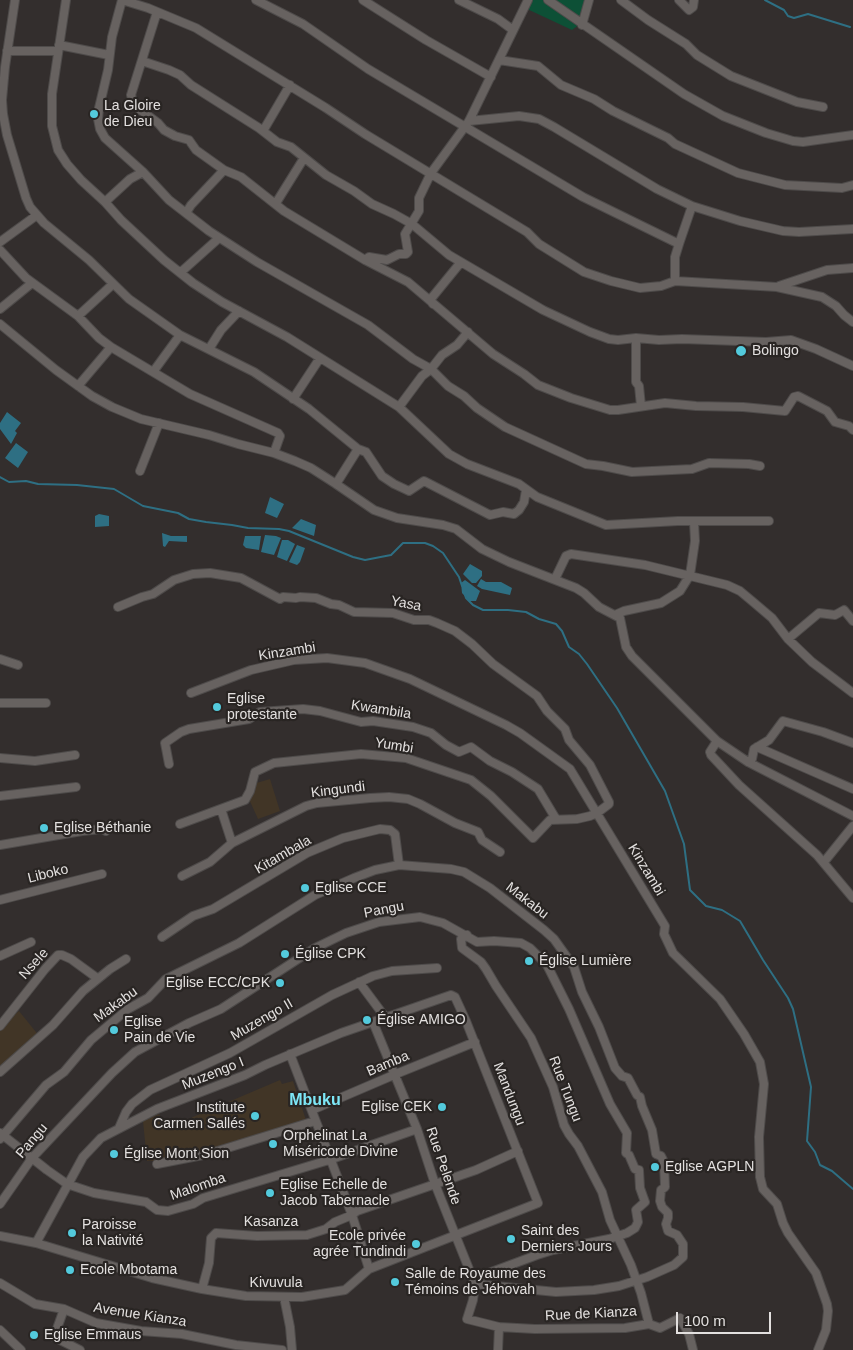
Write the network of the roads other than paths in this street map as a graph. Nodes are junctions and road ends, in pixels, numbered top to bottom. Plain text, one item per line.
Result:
1 (15, 0) edge
2 (66, 0) edge
3 (122, 0) edge
4 (256, 0) edge
5 (363, 0) edge
6 (459, 0) edge
7 (528, 0) edge
8 (548, 0) edge
9 (589, 0) edge
10 (621, 0) edge
11 (678, 0) edge
12 (694, 0) edge
13 (157, 12) junction
14 (582, 24) junction
15 (512, 30) junction
16 (58, 48) junction
17 (7, 51) junction
18 (109, 55) junction
19 (499, 60) junction
20 (142, 62) junction
21 (491, 76) junction
22 (290, 85) junction
23 (822, 106) dead end
24 (467, 123) junction
25 (263, 131) junction
26 (853, 135) edge
27 (304, 158) junction
28 (224, 170) junction
29 (143, 172) junction
30 (431, 173) junction
31 (853, 185) edge
32 (105, 202) junction
33 (276, 204) junction
34 (692, 206) junction
35 (186, 213) junction
36 (37, 215) junction
37 (412, 224) junction
38 (853, 229) edge
39 (219, 238) junction
40 (0, 242) edge
41 (679, 244) junction
42 (0, 250) edge
43 (365, 260) junction
44 (461, 262) junction
45 (853, 268) edge
46 (181, 272) junction
47 (676, 281) junction
48 (32, 283) junction
49 (113, 284) junction
50 (777, 287) junction
51 (434, 305) junction
52 (0, 309) edge
53 (239, 311) junction
54 (78, 316) junction
55 (853, 322) edge
56 (0, 324) edge
57 (468, 332) junction
58 (180, 335) junction
59 (636, 338) junction
60 (111, 346) junction
61 (209, 348) junction
62 (320, 358) junction
63 (853, 366) edge
64 (431, 369) junction
65 (153, 372) junction
66 (78, 386) junction
67 (293, 399) junction
68 (641, 406) junction
69 (399, 408) junction
70 (159, 423) junction
71 (853, 430) edge
72 (358, 449) junction
73 (274, 453) junction
74 (760, 466) dead end
75 (140, 471) dead end
76 (336, 484) junction
77 (526, 490) junction
78 (770, 521) dead end
79 (694, 522) junction
80 (690, 575) junction
81 (555, 579) junction
82 (118, 607) dead end
83 (615, 615) junction
84 (853, 620) edge
85 (788, 639) junction
86 (0, 660) edge
87 (18, 665) dead end
88 (192, 692) dead end
89 (853, 693) edge
90 (0, 703) edge
91 (46, 703) dead end
92 (717, 741) junction
93 (853, 743) edge
94 (757, 747) junction
95 (75, 755) dead end
96 (0, 758) edge
97 (748, 762) junction
98 (169, 764) dead end
99 (76, 787) dead end
100 (853, 789) edge
101 (0, 796) edge
102 (221, 809) junction
103 (597, 814) junction
104 (853, 816) edge
105 (556, 819) junction
106 (180, 824) dead end
107 (853, 826) edge
108 (106, 831) dead end
109 (232, 843) junction
110 (0, 844) edge
111 (500, 852) dead end
112 (824, 862) junction
113 (399, 865) junction
114 (102, 874) dead end
115 (182, 876) dead end
116 (853, 898) edge
117 (0, 900) edge
118 (467, 935) junction
119 (162, 937) dead end
120 (31, 942) dead end
121 (0, 956) edge
122 (126, 960) dead end
123 (437, 968) dead end
124 (97, 978) junction
125 (359, 982) junction
126 (453, 996) joint
127 (385, 1017) junction
128 (373, 1022) junction
129 (0, 1026) edge
130 (475, 1042) junction
131 (290, 1054) junction
132 (0, 1072) edge
133 (396, 1074) junction
134 (312, 1110) junction
135 (315, 1121) junction
136 (119, 1128) junction
137 (417, 1129) junction
138 (1, 1136) edge
139 (518, 1151) junction
140 (32, 1158) junction
141 (329, 1160) junction
142 (157, 1164) dead end
143 (68, 1184) junction
144 (435, 1184) junction
145 (0, 1204) edge
146 (538, 1204) joint
147 (352, 1215) junction
148 (0, 1236) edge
149 (617, 1236) junction
150 (455, 1237) junction
151 (36, 1243) junction
152 (369, 1269) junction
153 (636, 1281) junction
154 (0, 1283) edge
155 (475, 1284) junction
156 (202, 1289) junction
157 (284, 1298) junction
158 (64, 1309) junction
159 (649, 1324) junction
160 (499, 1327) junction
161 (0, 1330) edge
162 (21, 1350) edge
163 (80, 1350) edge
164 (282, 1350) edge
165 (292, 1350) edge
166 (498, 1350) edge
167 (694, 1350) edge
168 (818, 1350) edge

1 - 17 street
2 - 16 street
3 - 13 street
3 - 18 street
4 - 24 street
5 - 21 street
6 - 15 street
7 - 15 street
8 - 14 street
9 - 14 street
10 - 23 street
11 - 12 street
13 - 20 street
13 - 22 street
14 - 26 street
15 - 19 street
16 - 17 street
16 - 18 street
16 - 32 street
17 - 36 street
18 - 29 street
19 - 21 street
19 - 31 street
20 - 25 street
20 - 28 street
21 - 24 street
22 - 25 street
22 - 30 street
24 - 30 street
24 - 34 street
24 - 41 street
25 - 27 street
27 - 33 street
27 - 37 street
28 - 33 street
28 - 35 street
29 - 32 street
29 - 35 street
30 - 37 street
30 - 47 street
32 - 46 street
33 - 43 street
34 - 38 street
34 - 41 street
35 - 39 street
36 - 40 street
36 - 49 street
37 - 43 street
37 - 44 street
39 - 46 street
39 - 64 street
41 - 47 street
42 - 48 street
43 - 51 street
44 - 51 street
44 - 59 street
45 - 50 street
46 - 53 street
47 - 50 street
48 - 52 street
48 - 54 street
49 - 54 street
49 - 58 street
50 - 55 street
51 - 57 street
53 - 61 street
53 - 62 street
54 - 60 street
56 - 66 street
57 - 64 street
57 - 68 street
58 - 61 street
58 - 65 street
59 - 63 street
59 - 68 street
60 - 65 street
60 - 66 street
61 - 67 street
62 - 67 street
62 - 69 street
64 - 69 street
64 - 74 street
65 - 73 street
66 - 70 street
67 - 72 street
68 - 71 street
69 - 77 street
70 - 73 street
70 - 75 street
72 - 76 street
72 - 77 street
73 - 76 street
76 - 81 street
77 - 79 street
78 - 79 street
79 - 80 street
80 - 81 street
80 - 83 street
80 - 85 street
81 - 83 street
82 - 103 street, Yasa
83 - 92 street
84 - 85 street
85 - 89 street
86 - 87 street
88 - 103 street, Kinzambi
90 - 91 street
92 - 97 street
92 - 112 street
93 - 94 street
94 - 97 street
94 - 100 street
95 - 96 street
97 - 104 street
98 - 105 street, Kwambila
99 - 101 street
102 - 105 street, Yumbi
102 - 106 street, Yumbi
102 - 109 street
103 - 105 street
103 - 168 street, Kinzambi
107 - 112 street
108 - 110 street
109 - 111 street, Kingundi
109 - 115 street, Kingundi
112 - 116 street
113 - 119 street, Kitambala
113 - 138 street, Makabu
113 - 153 street, Makabu
114 - 117 street, Liboko
118 - 140 street, Pangu
118 - 149 street, Rue Tungu
118 - 149 street, Pangu
120 - 121 street
122 - 124 street
123 - 125 street, Muzengo II
124 - 129 street, Nsele
124 - 132 street
125 - 127 street
125 - 136 street, Muzengo II
126 - 127 street, Muzengo I
126 - 130 street, Mandungu
127 - 128 street, Muzengo I
128 - 131 street, Muzengo I
128 - 133 street, Rue Pelende
130 - 133 street, Bamba
130 - 139 street, Mandungu
131 - 134 street
131 - 136 street, Muzengo I
133 - 134 street, Bamba
133 - 137 street, Rue Pelende
134 - 135 street
135 - 141 street
135 - 142 street
136 - 143 street, Muzengo I
137 - 141 street, Malomba
137 - 144 street, Rue Pelende
138 - 140 street, Malomba
139 - 144 street, Kasanza
139 - 146 street, Mandungu
140 - 143 street, Malomba
140 - 145 street, Pangu
141 - 143 street, Malomba
141 - 147 street
143 - 151 street, Muzengo I
144 - 147 street, Kasanza
144 - 150 street, Rue Pelende
146 - 150 street, Kivuvula
147 - 152 street
147 - 156 street, Kasanza
148 - 151 street, Kivuvula
149 - 153 street, Rue Tungu
149 - 155 street
150 - 152 street, Kivuvula
150 - 155 street, Rue Pelende
151 - 156 street, Kivuvula
152 - 157 street, Kivuvula
153 - 155 street, Makabu
153 - 159 street, Rue Tungu
154 - 158 street, Avenue Kianza
155 - 160 street, Rue de Kianza
156 - 157 street, Kivuvula
157 - 165 street
158 - 163 street
158 - 164 street, Avenue Kianza
159 - 160 street, Rue de Kianza
159 - 167 street, Rue de Kianza
160 - 166 street
161 - 162 street

